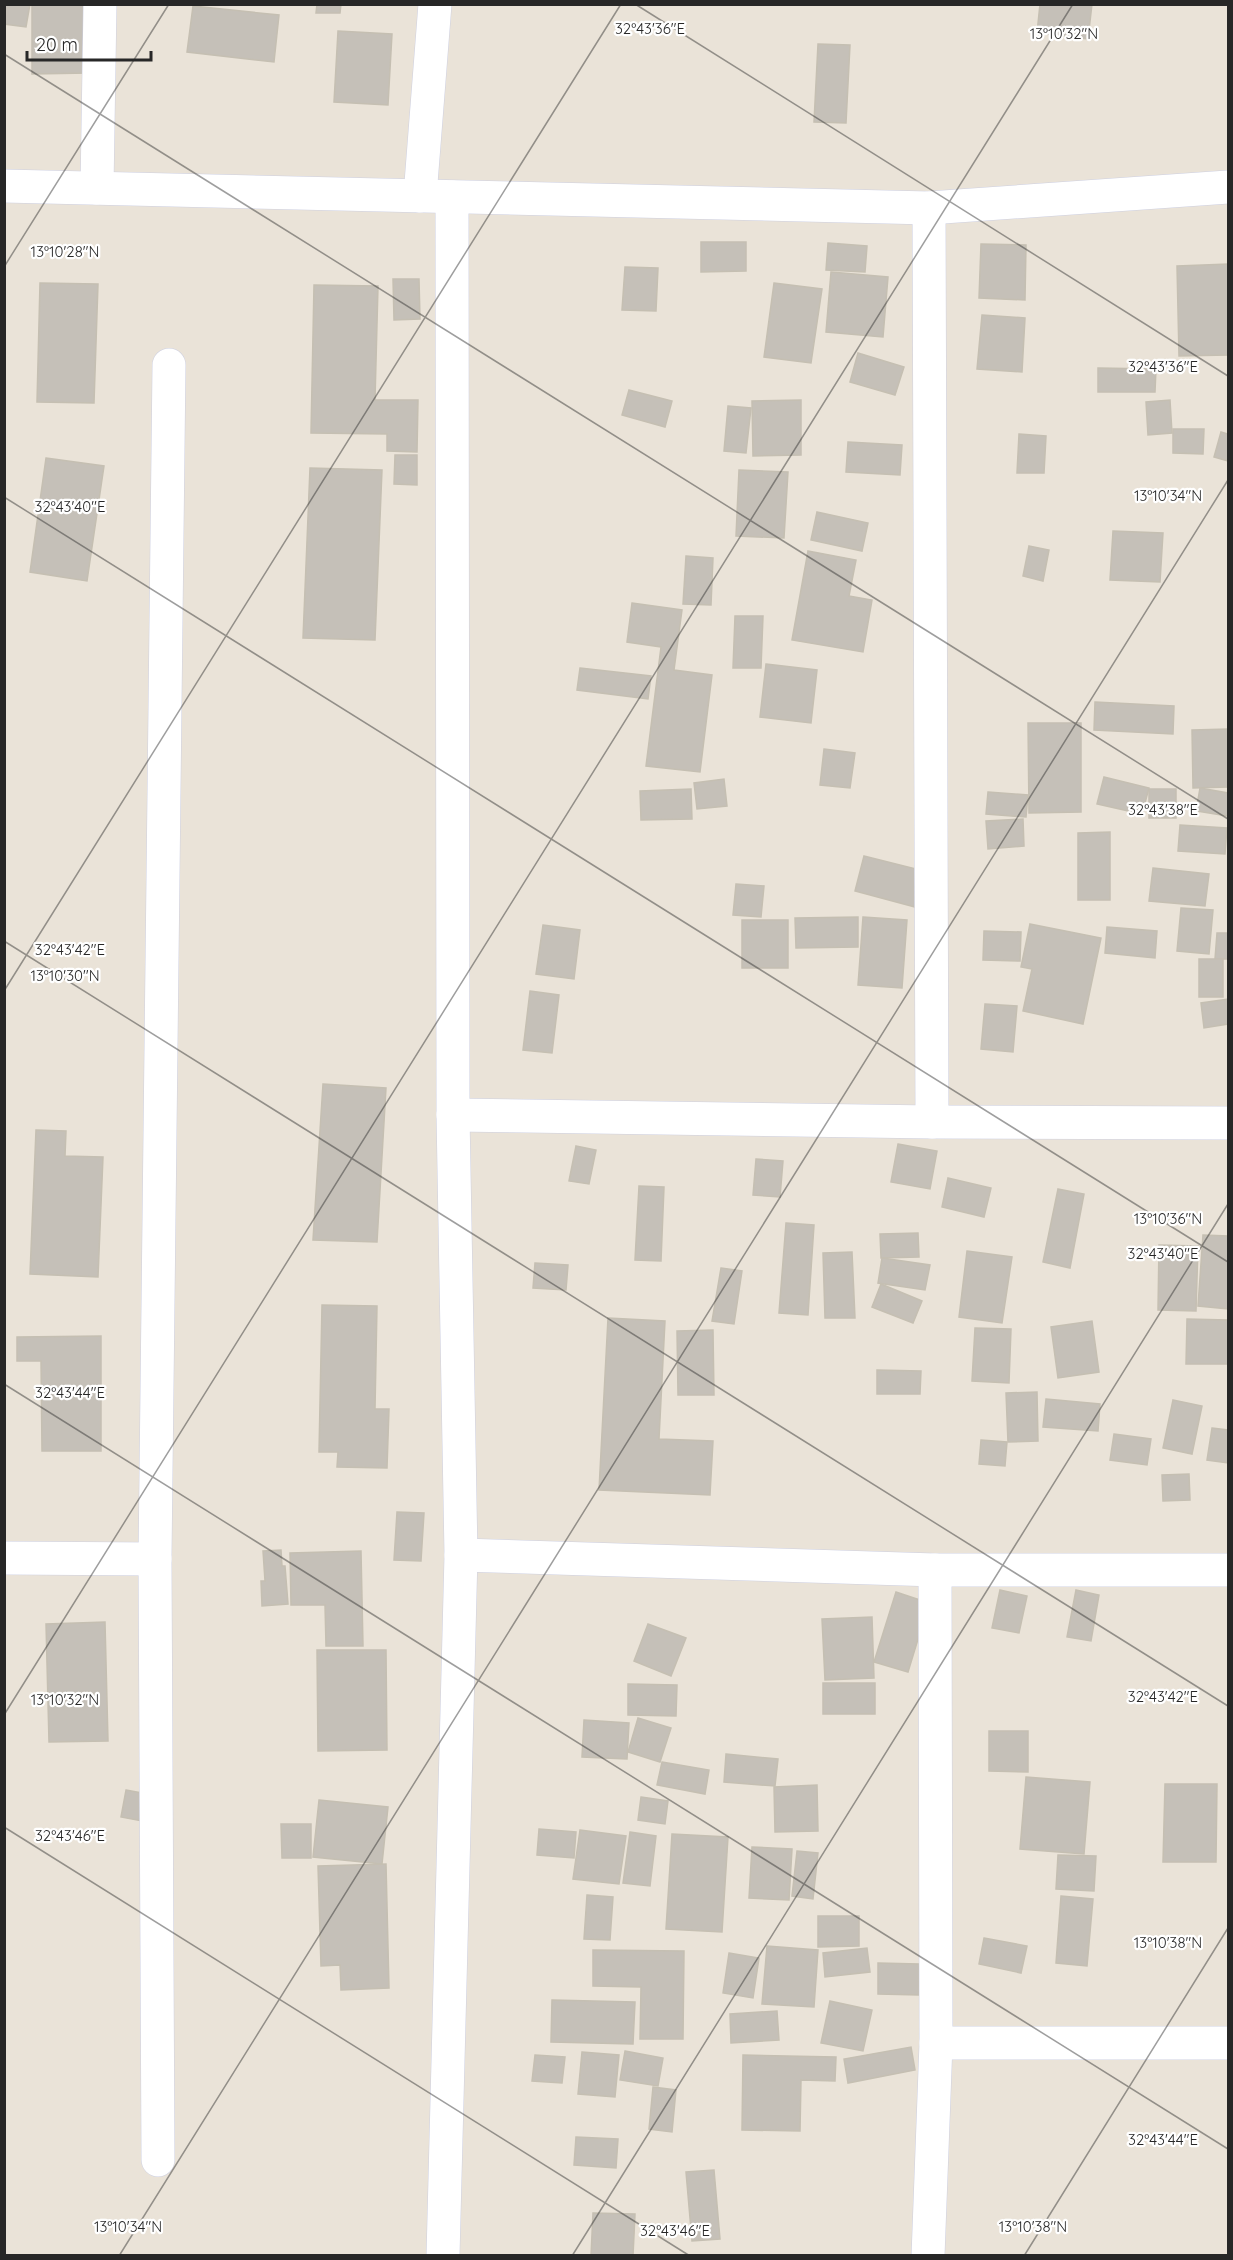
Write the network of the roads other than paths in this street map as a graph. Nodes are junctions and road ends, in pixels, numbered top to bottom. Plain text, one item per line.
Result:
1 (100, 4) edge
2 (435, 4) edge
3 (4, 186) edge
4 (1228, 187) edge
5 (97, 188) junction
6 (420, 196) junction
7 (452, 197) junction
8 (929, 208) junction
9 (169, 365) dead end
10 (453, 1115) junction
11 (932, 1122) junction
12 (1228, 1123) edge
13 (461, 1555) junction
14 (4, 1558) edge
15 (155, 1558) junction
16 (935, 1570) junction
17 (1228, 1570) edge
18 (936, 2043) junction
19 (1228, 2043) edge
20 (158, 2160) dead end
21 (443, 2256) edge
22 (928, 2256) edge

1 - 5 street
2 - 6 street
3 - 5 street
4 - 8 street
5 - 6 street
6 - 7 street
7 - 8 street
7 - 10 street
8 - 11 street
9 - 15 street
10 - 11 street
10 - 13 street
11 - 12 street
13 - 16 street
13 - 21 street
14 - 15 street
15 - 20 street
16 - 17 street
16 - 18 street
18 - 19 street
18 - 22 street

